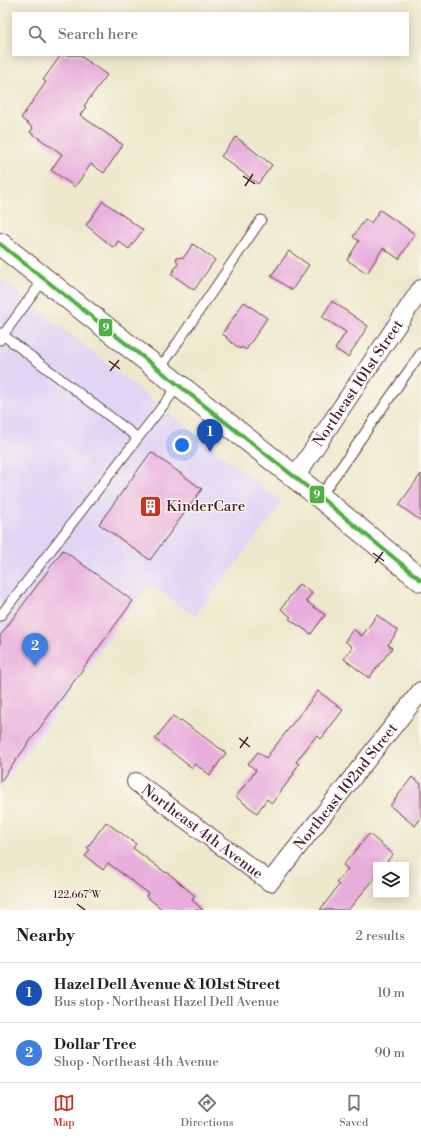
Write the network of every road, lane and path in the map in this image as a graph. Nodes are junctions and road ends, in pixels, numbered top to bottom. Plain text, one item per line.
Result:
1 (261, 220) dead end
2 (0, 244) edge
3 (44, 279) junction
4 (421, 289) edge
5 (1, 336) edge
6 (421, 354) edge
7 (159, 370) junction
8 (179, 385) junction
9 (138, 438) junction
10 (296, 478) junction
11 (320, 497) junction
12 (421, 580) edge
13 (0, 616) edge
14 (421, 691) edge
15 (136, 782) dead end
16 (270, 882) joint

1 - 7 lane
2 - 3 street
3 - 5 lane
3 - 7 street
4 - 10 street, Northeast 101st Street
5 - 9 lane
6 - 11 lane
7 - 8 street
8 - 9 lane
8 - 10 street
9 - 13 lane
10 - 11 street
11 - 12 street
14 - 16 street, Northeast 102nd Street
15 - 16 street, Northeast 4th Avenue

